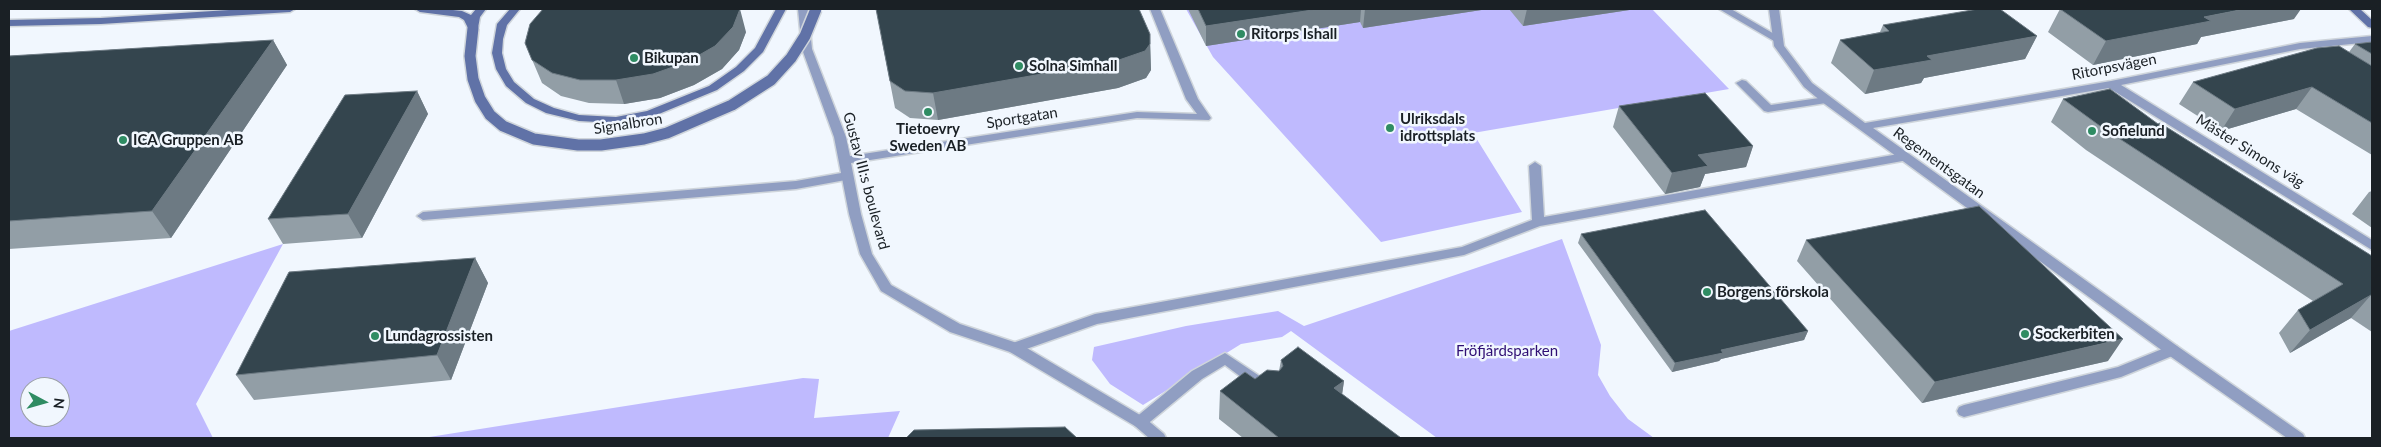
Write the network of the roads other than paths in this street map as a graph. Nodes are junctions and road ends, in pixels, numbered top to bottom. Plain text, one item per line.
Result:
1 (205, 9) edge
2 (290, 9) edge
3 (420, 9) edge
4 (481, 9) edge
5 (515, 9) edge
6 (781, 9) edge
7 (804, 9) edge
8 (816, 9) edge
9 (1155, 9) edge
10 (1724, 9) edge
11 (1774, 9) edge
12 (2354, 9) edge
13 (128, 20) junction
14 (9, 22) edge
15 (2372, 24) edge
16 (473, 28) junction
17 (1778, 39) junction
18 (2372, 39) edge
19 (2300, 46) junction
20 (2316, 56) edge
21 (1742, 83) dead end
22 (2111, 84) junction
23 (1826, 100) junction
24 (1861, 127) junction
25 (1904, 157) junction
26 (844, 160) junction
27 (1535, 166) dead end
28 (847, 176) junction
29 (423, 216) dead end
30 (1538, 222) junction
31 (2372, 246) edge
32 (1015, 348) junction
33 (2172, 350) junction
34 (1272, 393) edge
35 (1964, 411) dead end
36 (1140, 422) junction
37 (1159, 438) edge
38 (2298, 438) edge

1 - 13 street
2 - 13 street
3 - 16 street
4 - 16 street, Signalbron
5 - 6 street, Signalbron
7 - 26 street, Gustav III:s boulevard
8 - 16 street, Signalbron, bridge
9 - 26 street, Sportgatan
10 - 17 street
11 - 17 street, Regementsgatan
12 - 15 street
13 - 14 street
17 - 23 street, Regementsgatan
18 - 19 street, Ritorpsvägen
19 - 20 street
19 - 22 street, Ritorpsvägen
21 - 23 street
22 - 24 street, Ritorpsvägen
22 - 31 street, Mäster Simons väg
23 - 24 street, Regementsgatan
24 - 25 street, Regementsgatan
25 - 30 street
25 - 33 street, Regementsgatan
26 - 28 street, Gustav III:s boulevard
27 - 30 street
28 - 29 street
28 - 32 street, Gustav III:s boulevard
30 - 32 street
32 - 36 street, Gustav III:s boulevard
33 - 35 street
33 - 38 street, Regementsgatan
34 - 36 street
36 - 37 street, Gustav III:s boulevard

